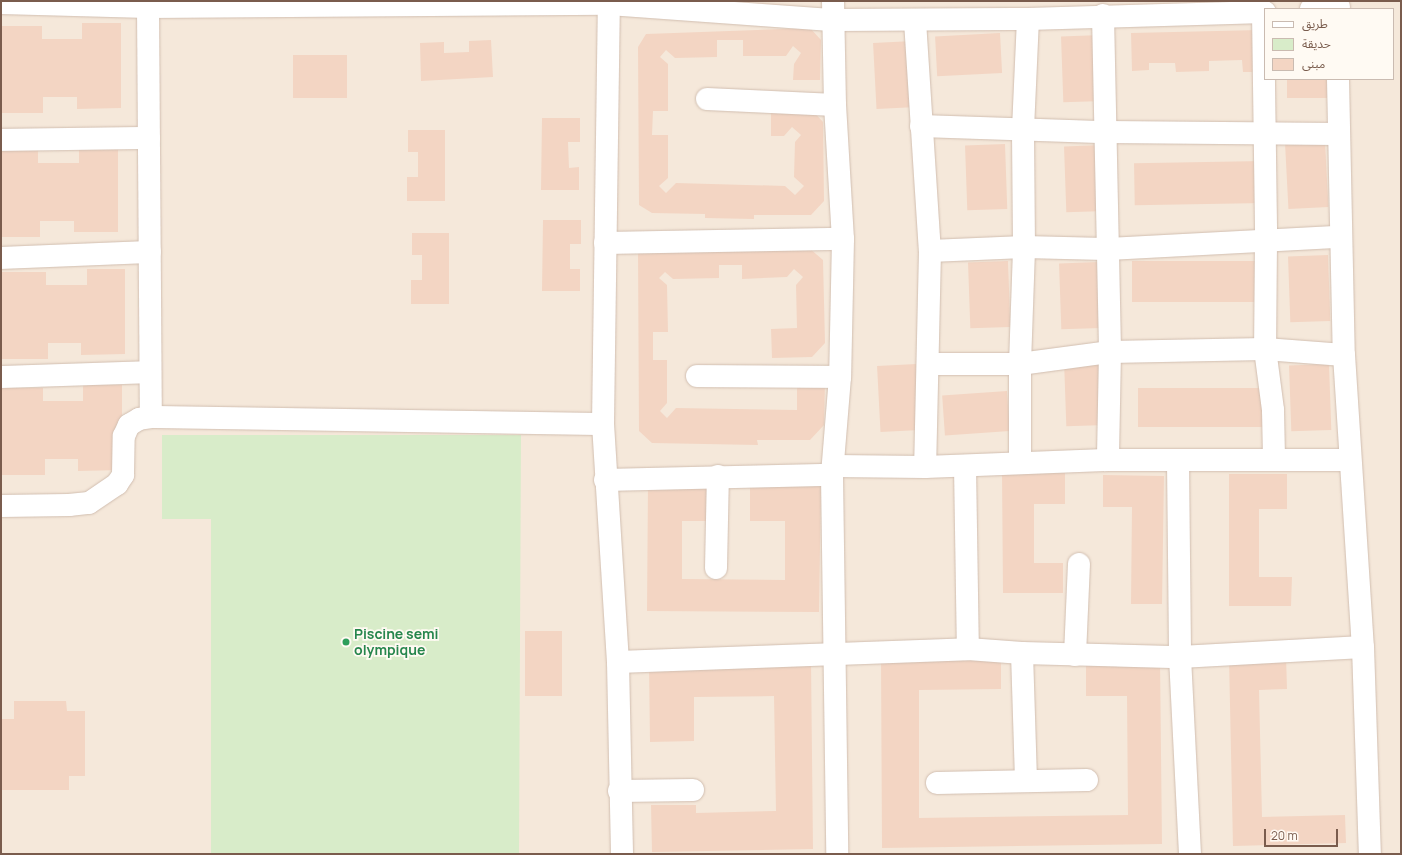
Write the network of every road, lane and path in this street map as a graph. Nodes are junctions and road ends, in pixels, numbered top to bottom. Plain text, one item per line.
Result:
1 (1, 3) edge
2 (609, 4) junction
3 (1339, 6) edge
4 (148, 7) junction
5 (1320, 8) edge
6 (834, 11) edge
7 (1264, 12) edge
8 (1103, 16) junction
9 (1028, 19) junction
10 (915, 21) junction
11 (1265, 80) edge
12 (1338, 80) edge
13 (707, 99) dead end
14 (835, 105) junction
15 (921, 126) junction
16 (1023, 129) junction
17 (1106, 132) junction
18 (1265, 132) junction
19 (1338, 134) junction
20 (149, 138) junction
21 (1, 140) edge
22 (1340, 238) junction
23 (843, 239) junction
24 (1266, 241) junction
25 (605, 243) junction
26 (1024, 247) junction
27 (1108, 249) junction
28 (930, 251) junction
29 (150, 252) junction
30 (1, 258) edge
31 (1265, 349) junction
32 (1110, 352) junction
33 (1344, 355) junction
34 (928, 364) junction
35 (1020, 364) junction
36 (150, 372) junction
37 (698, 376) dead end
38 (1, 377) edge
39 (840, 377) junction
40 (151, 417) junction
41 (603, 424) junction
42 (1274, 458) junction
43 (1108, 460) junction
44 (1349, 460) junction
45 (1178, 461) junction
46 (1020, 462) junction
47 (965, 466) junction
48 (925, 467) junction
49 (833, 471) junction
50 (718, 476) junction
51 (605, 480) junction
52 (1, 506) edge
53 (1078, 564) dead end
54 (716, 568) dead end
55 (1363, 647) junction
56 (968, 649) junction
57 (1022, 653) junction
58 (837, 654) junction
59 (1075, 655) junction
60 (1180, 658) junction
61 (618, 662) junction
62 (1026, 779) junction
63 (1087, 780) dead end
64 (937, 783) dead end
65 (693, 790) dead end
66 (619, 791) junction
67 (622, 854) edge
68 (838, 854) edge
69 (1190, 854) edge
70 (1370, 854) edge

1 - 4 street
2 - 4 street
2 - 6 street
2 - 25 street
3 - 5 street
4 - 20 street
6 - 10 street
6 - 14 street
7 - 8 street
8 - 9 street
8 - 17 street
9 - 10 street
9 - 16 street
10 - 15 street
11 - 18 street
12 - 19 street
13 - 14 street
14 - 23 street
15 - 16 street
15 - 28 street
16 - 17 street
16 - 26 street
17 - 18 street
17 - 27 street
18 - 19 street
18 - 24 street
19 - 22 street
20 - 21 street
20 - 29 street
22 - 24 street
22 - 33 street
23 - 25 street
23 - 39 street
24 - 27 street
24 - 31 street
25 - 41 street
26 - 27 street
26 - 28 street
26 - 35 street
27 - 32 street
28 - 34 street
29 - 30 street
29 - 36 street
31 - 32 street
31 - 33 street
31 - 42 street
32 - 35 street
32 - 43 street
33 - 44 street
34 - 35 street
34 - 48 street
35 - 46 street
36 - 38 street
36 - 40 street
37 - 39 street
39 - 49 street
40 - 41 street
40 - 52 street
41 - 51 street
42 - 44 street
42 - 45 street
43 - 45 street
43 - 46 street
44 - 55 street
45 - 60 street
46 - 47 street
47 - 48 street
47 - 56 street
48 - 49 street
49 - 50 street
49 - 58 street
50 - 51 street
50 - 54 street
51 - 61 street
53 - 59 street
55 - 60 street
55 - 70 street
56 - 57 street
56 - 58 street
57 - 59 street
57 - 62 street
58 - 61 street
58 - 68 street
59 - 60 street
60 - 69 street
61 - 66 street
62 - 63 street
62 - 64 street
65 - 66 street
66 - 67 street

